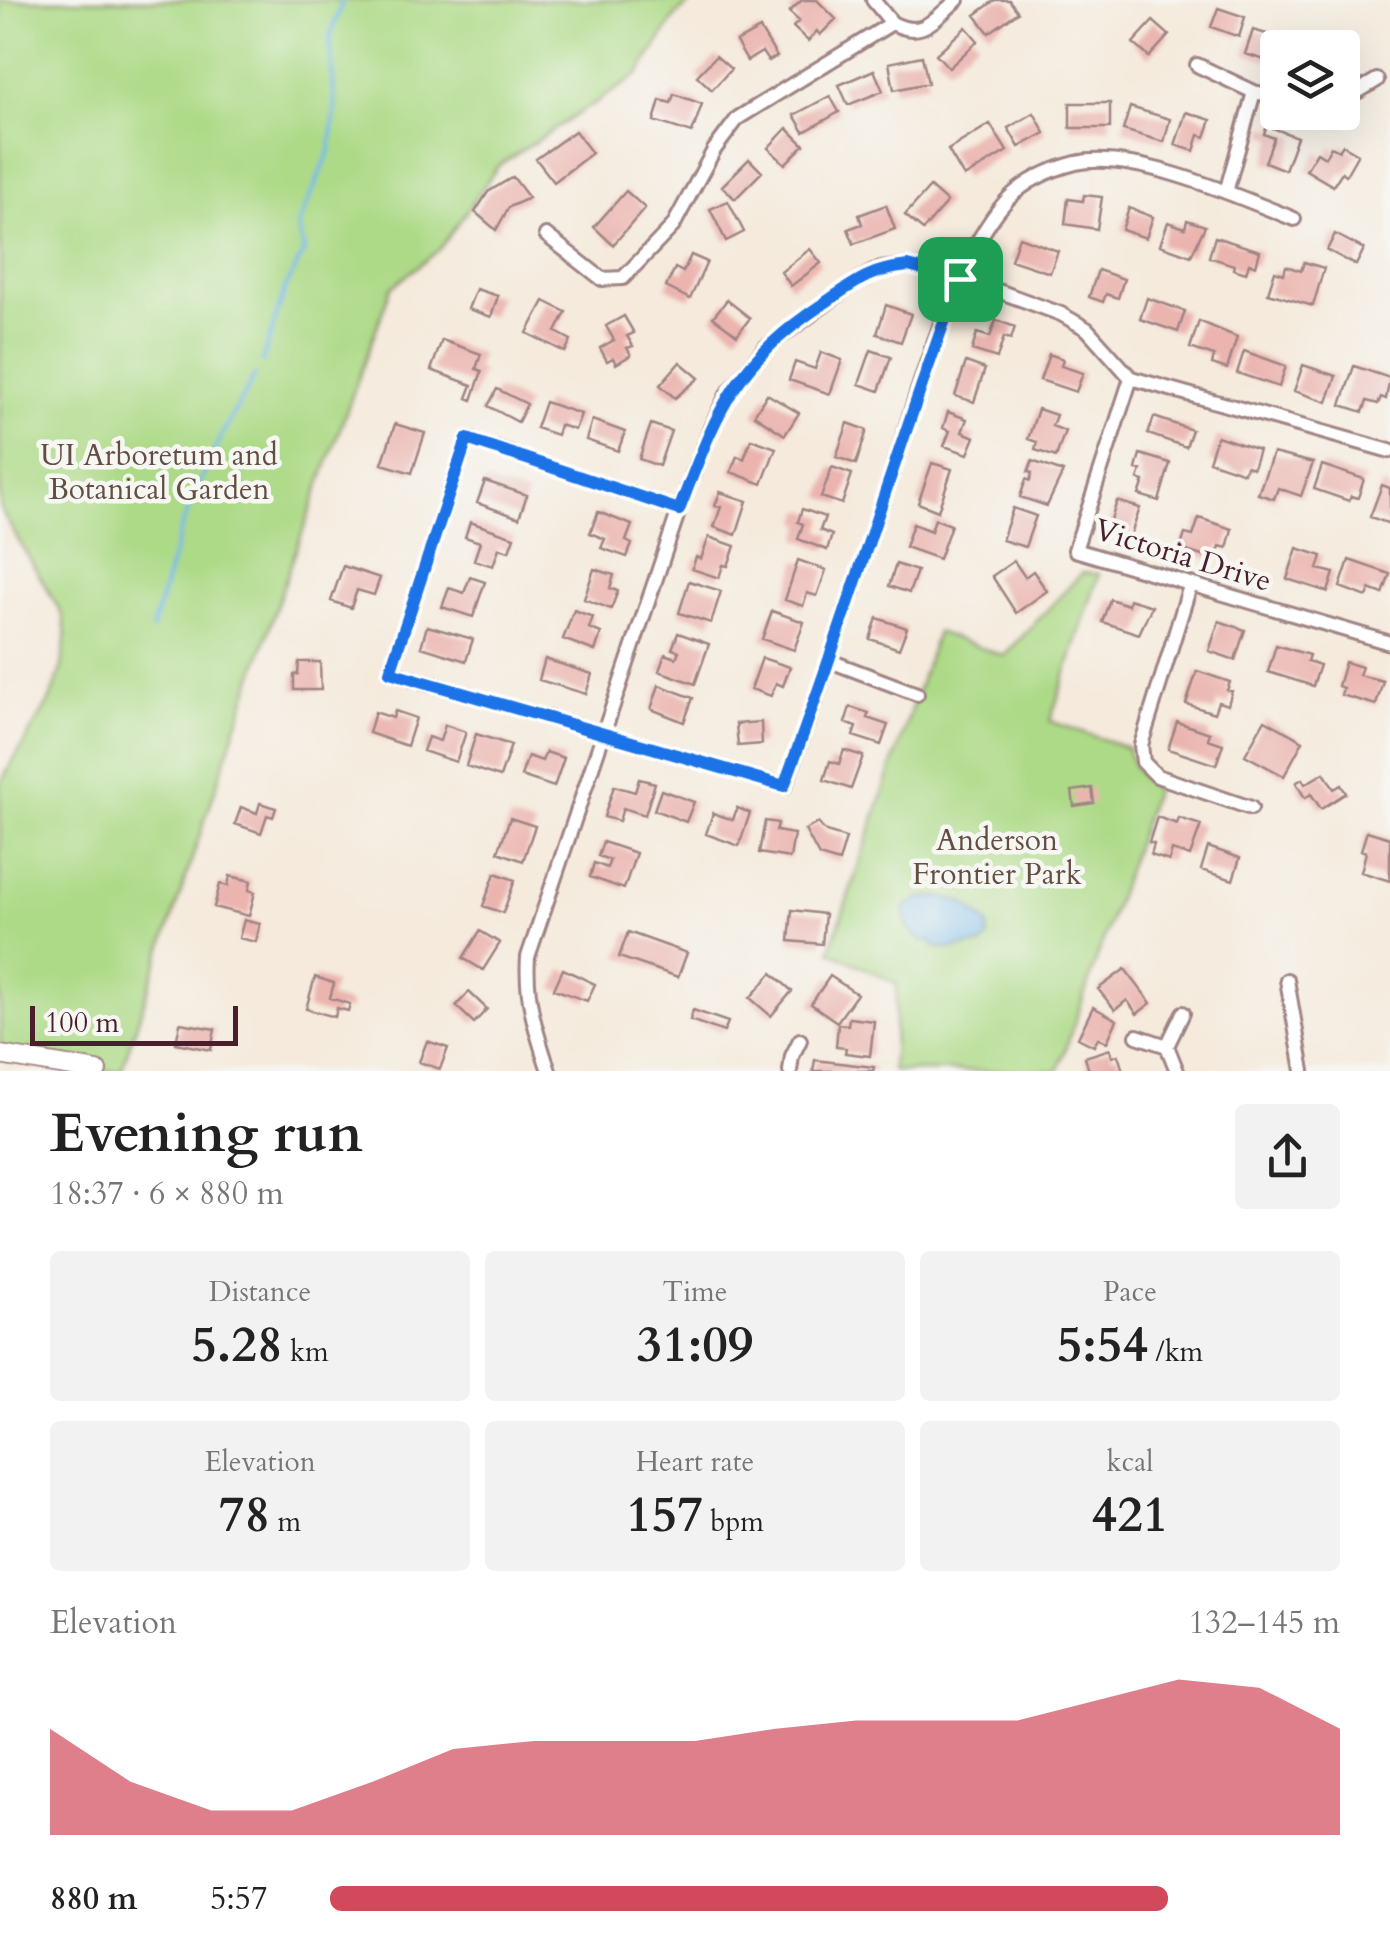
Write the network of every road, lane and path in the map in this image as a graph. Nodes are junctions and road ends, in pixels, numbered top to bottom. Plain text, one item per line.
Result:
1 (872, 0) edge
2 (957, 0) edge
3 (892, 23) junction
4 (1197, 65) dead end
5 (1377, 80) dead end
6 (1360, 90) edge
7 (1254, 92) junction
8 (1260, 93) edge
9 (1226, 192) junction
10 (1294, 220) dead end
11 (546, 234) dead end
12 (960, 279) junction
13 (1131, 378) junction
14 (1390, 451) edge
15 (679, 510) junction
16 (1190, 586) junction
17 (1390, 643) edge
18 (830, 661) junction
19 (917, 694) dead end
20 (604, 736) junction
21 (1251, 808) dead end
22 (1287, 980) dead end
23 (1183, 1013) dead end
24 (1138, 1036) dead end
25 (800, 1040) dead end
26 (1167, 1046) junction
27 (0, 1055) edge
28 (97, 1071) edge
29 (549, 1071) edge
30 (790, 1071) edge
31 (1177, 1071) edge
32 (1303, 1071) edge

1 - 3 street
2 - 3 street
3 - 11 street
4 - 7 street
5 - 6 street
7 - 8 street
7 - 9 street
9 - 10 street
9 - 12 street
12 - 13 street
12 - 15 street
12 - 18 street
13 - 14 street
13 - 16 street, Victoria Drive
15 - 20 street
15 - 20 street
16 - 17 street, Victoria Drive
16 - 21 street
18 - 19 street
18 - 20 street
20 - 29 street
22 - 32 street
23 - 26 street
24 - 26 street
25 - 30 street
26 - 31 street
27 - 28 street

